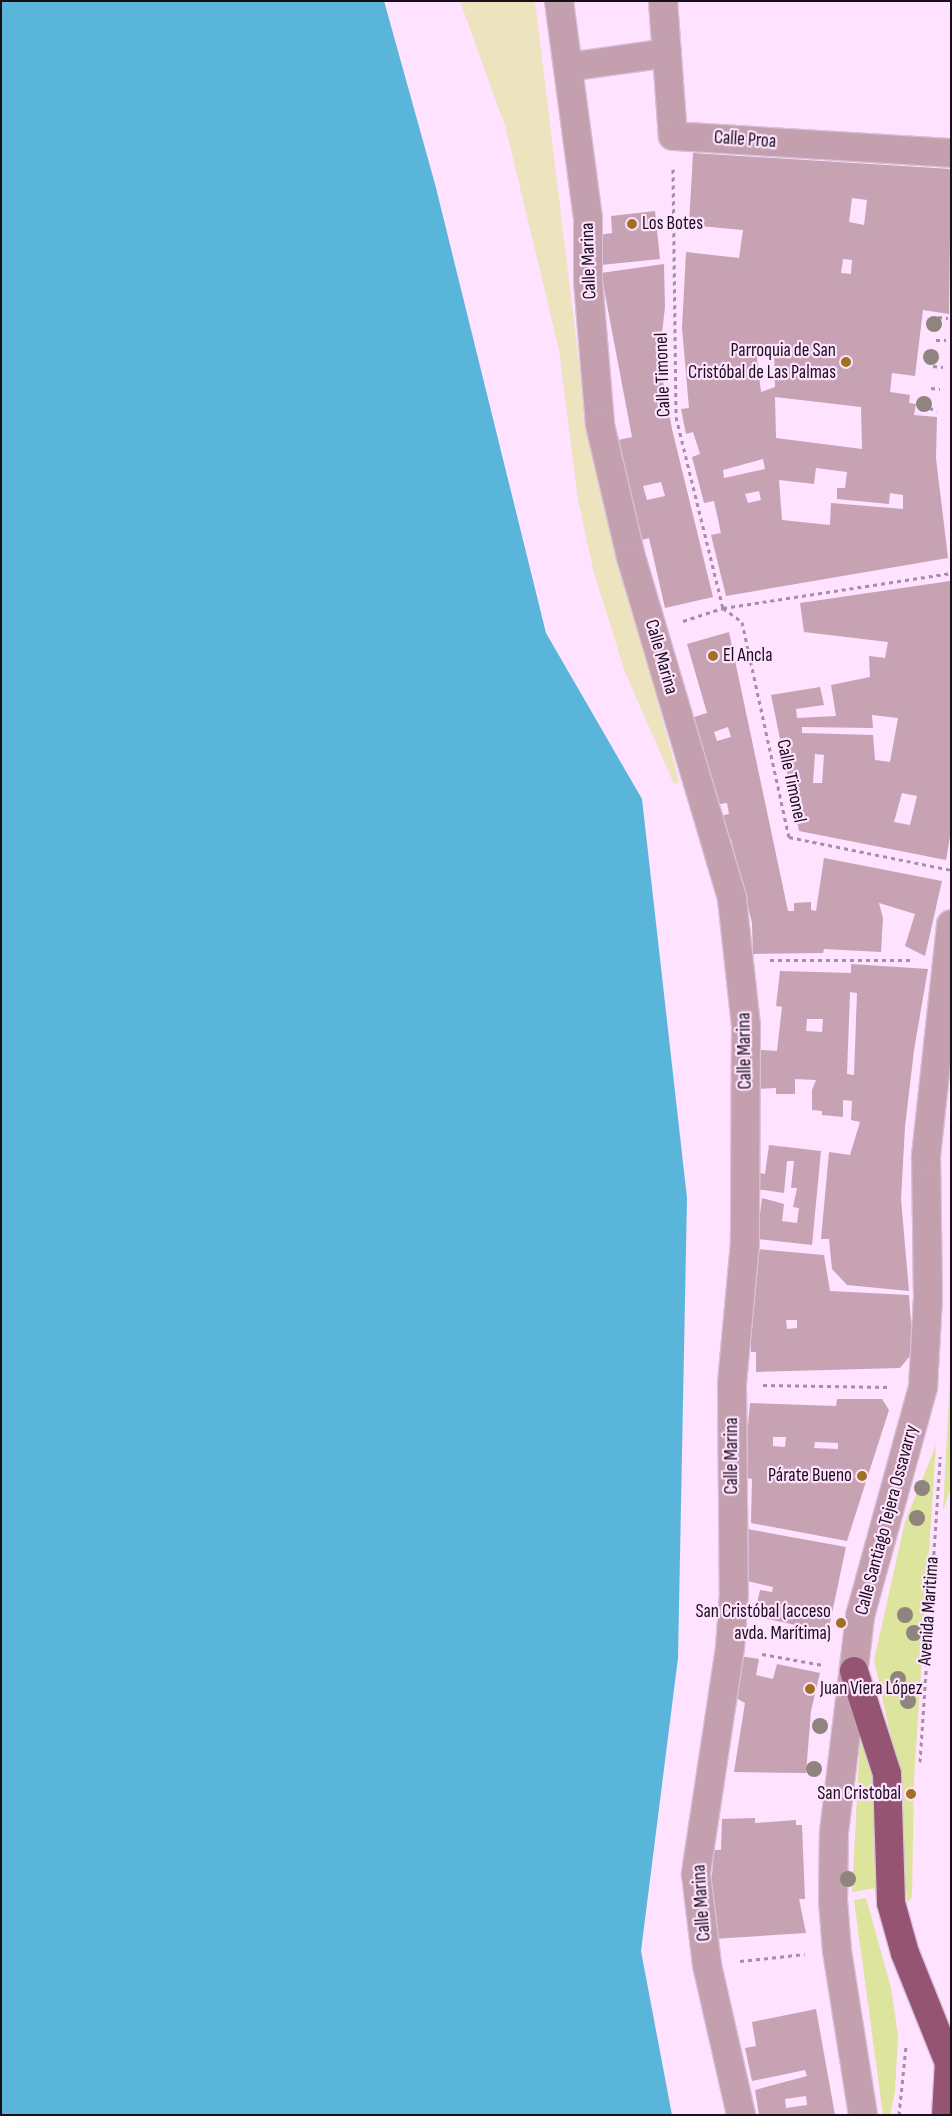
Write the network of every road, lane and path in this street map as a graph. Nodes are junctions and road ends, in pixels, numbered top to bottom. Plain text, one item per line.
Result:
1 (559, 1) edge
2 (663, 1) edge
3 (667, 53) junction
4 (568, 68) junction
5 (673, 136) junction
6 (951, 153) edge
7 (938, 317) dead end
8 (948, 318) dead end
9 (936, 340) dead end
10 (946, 340) dead end
11 (933, 366) dead end
12 (943, 367) dead end
13 (931, 388) dead end
14 (940, 389) dead end
15 (929, 408) dead end
16 (937, 410) dead end
17 (951, 573) edge
18 (724, 608) junction
19 (654, 630) junction
20 (951, 870) edge
21 (951, 924) edge
22 (740, 960) junction
23 (944, 960) junction
24 (732, 1384) junction
25 (923, 1387) junction
26 (940, 1449) dead end
27 (730, 1648) junction
28 (854, 1671) junction
29 (919, 1769) dead end
30 (837, 1951) junction
31 (707, 1965) junction
32 (950, 2051) edge
33 (741, 2115) edge
34 (863, 2115) edge
35 (946, 2115) edge

1 - 4 street, Calle Marina
2 - 3 street
3 - 4 street
3 - 5 street
4 - 19 street, Calle Marina
5 - 6 street, Calle Proa
5 - 18 path, Calle Timonel
7 - 8 path
9 - 10 path
11 - 12 path
13 - 14 path
15 - 16 path
17 - 18 path
18 - 19 path
18 - 20 path, Calle Timonel
19 - 22 street, Calle Marina
21 - 23 street, Calle Santiago Tejera Ossavarry
22 - 23 path
22 - 24 street, Calle Marina
23 - 25 street, Calle Santiago Tejera Ossavarry
24 - 25 path
24 - 27 street, Calle Marina
25 - 28 street, Calle Santiago Tejera Ossavarry
26 - 29 path, Avenida Maritima
27 - 28 path
27 - 31 street, Calle Marina
28 - 30 street, Calle Santiago Tejera Ossavarry
28 - 32 highway
30 - 31 path
30 - 34 street, Calle Santiago Tejera Ossavarry
31 - 33 street, Calle Marina
32 - 35 highway

